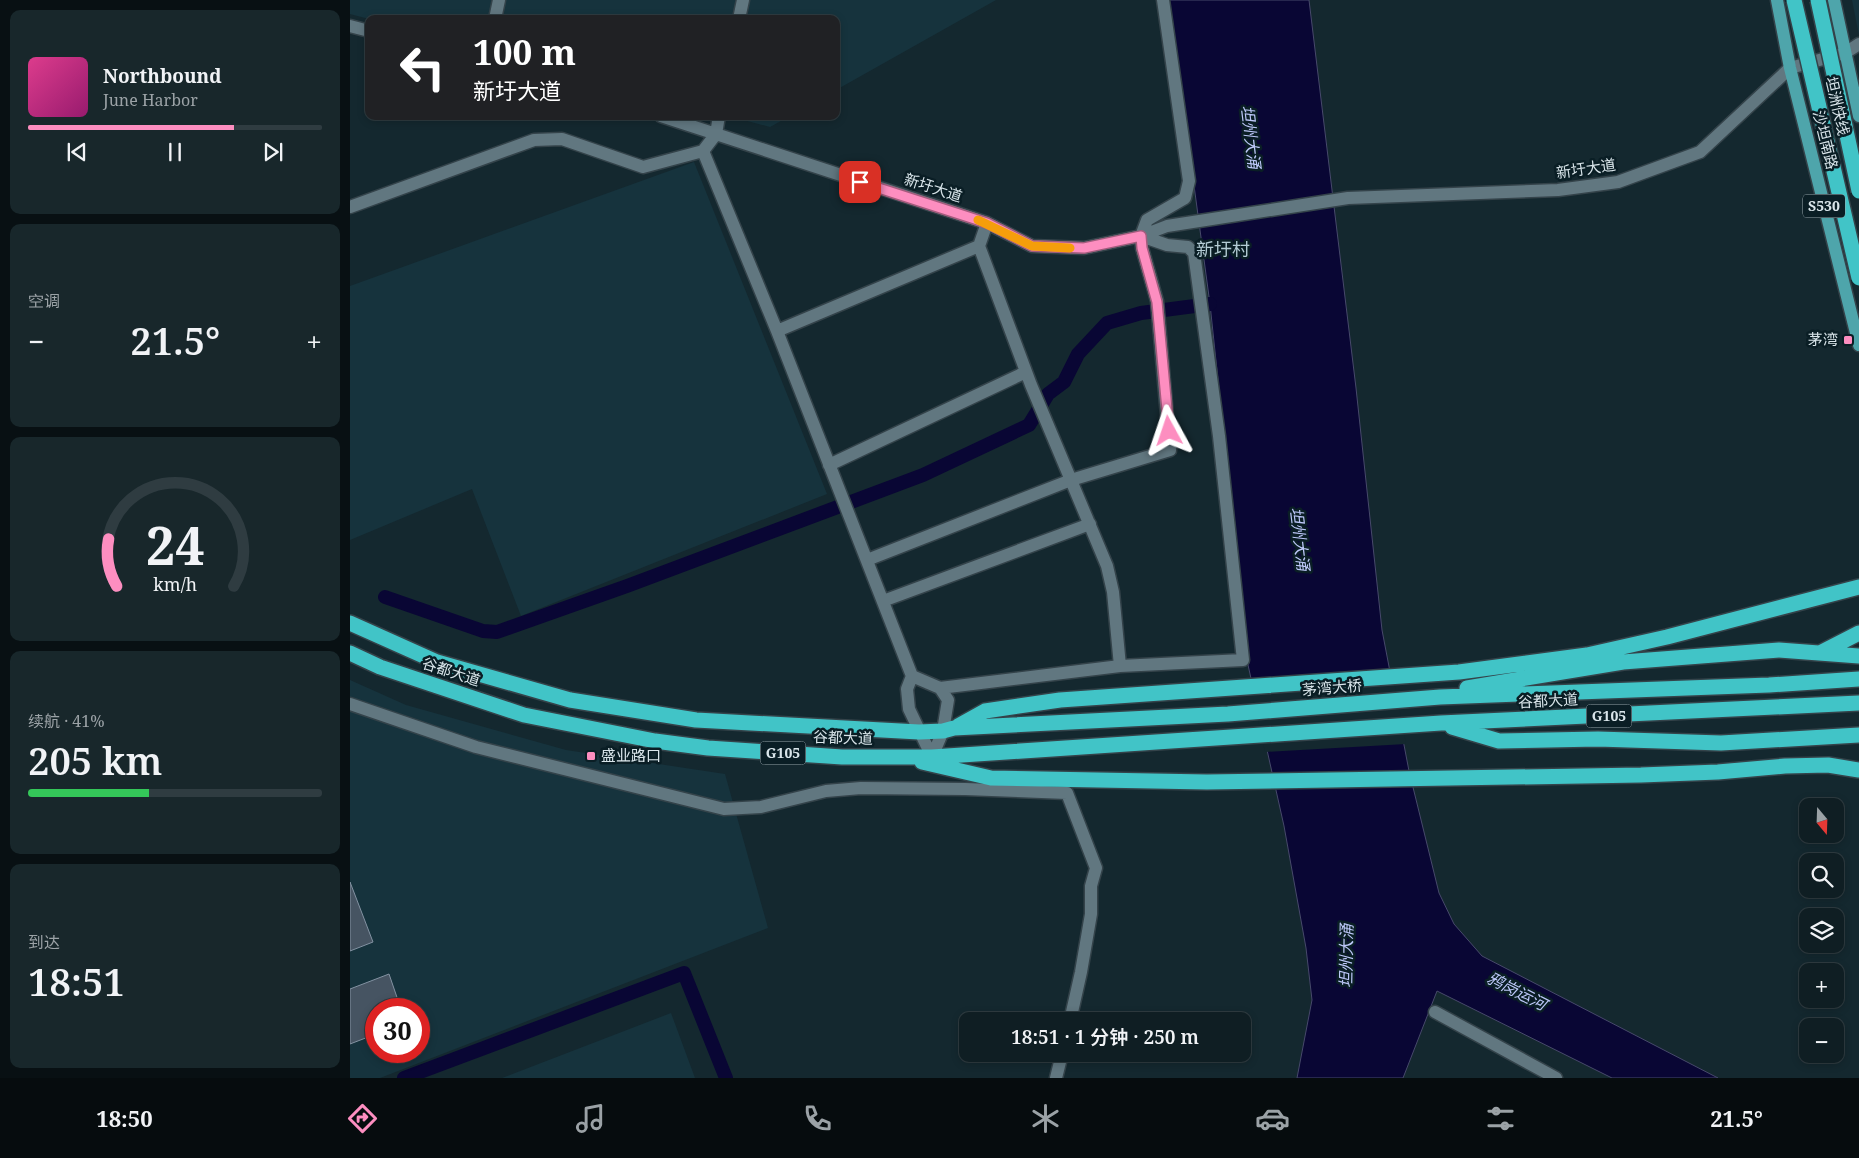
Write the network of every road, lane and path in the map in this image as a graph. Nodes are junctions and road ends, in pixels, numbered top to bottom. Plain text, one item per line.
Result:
1 (498, 0) edge
2 (743, 0) edge
3 (1163, 0) edge
4 (1772, 0) edge
5 (1777, 0) edge
6 (1794, 0) edge
7 (1818, 0) edge
8 (1835, 0) edge
9 (496, 15) edge
10 (740, 15) edge
11 (350, 26) edge
12 (365, 30) edge
13 (1783, 38) junction
14 (1859, 44) edge
15 (1845, 53) junction
16 (1790, 68) junction
17 (1859, 116) edge
18 (673, 120) edge
19 (718, 120) edge
20 (716, 134) junction
21 (702, 151) junction
22 (1859, 191) edge
23 (350, 207) edge
24 (987, 223) junction
25 (1141, 236) junction
26 (979, 246) junction
27 (1859, 278) edge
28 (777, 331) junction
29 (1859, 345) edge
30 (1026, 372) junction
31 (829, 465) junction
32 (1071, 480) junction
33 (1090, 524) junction
34 (867, 560) junction
35 (1859, 586) edge
36 (883, 600) junction
37 (350, 623) edge
38 (1859, 633) edge
39 (350, 653) edge
40 (1820, 653) junction
41 (1859, 656) edge
42 (1120, 666) junction
43 (912, 676) junction
44 (1859, 679) edge
45 (940, 688) junction
46 (1440, 697) junction
47 (1859, 703) edge
48 (350, 704) edge
49 (1228, 714) joint
50 (1441, 724) junction
51 (949, 730) junction
52 (919, 732) junction
53 (1859, 732) edge
54 (1838, 736) junction
55 (1859, 736) edge
56 (898, 757) junction
57 (932, 757) junction
58 (1859, 770) edge
59 (1072, 1012) edge
60 (1435, 1012) dead end
61 (1060, 1062) edge
62 (1056, 1078) edge
63 (1556, 1078) edge

1 - 9 street
2 - 10 street
3 - 25 street
4 - 13 main road
5 - 13 main road, 沙坦南路
6 - 27 highway, 坦洲快线, bridge
7 - 22 highway, 坦洲快线, bridge
8 - 15 main road
11 - 12 street
13 - 16 main road, 沙坦南路
14 - 15 street
15 - 16 street
15 - 17 main road
16 - 25 street, 新圩大道
16 - 29 main road, 沙坦南路 / S530
18 - 20 street, 新圩大道
19 - 20 street
20 - 21 street
20 - 24 street, 新圩大道
21 - 23 street
21 - 28 street
24 - 25 street, 新圩大道
24 - 26 street
25 - 32 street
25 - 42 street
26 - 28 street
26 - 30 street
28 - 31 street
30 - 31 street
30 - 32 street
31 - 34 street
32 - 33 street
32 - 34 street
33 - 36 street
33 - 42 street
34 - 36 street
35 - 51 highway
36 - 43 street
37 - 52 highway, 谷都大道 / G105
38 - 40 highway
39 - 56 highway, 谷都大道 / G105
40 - 41 highway
40 - 46 highway
42 - 45 street
43 - 45 street
43 - 52 street
44 - 46 highway, 谷都大道 / G105
45 - 51 street
46 - 49 highway, 茅湾大桥 / G105
47 - 50 highway, 谷都大道 / G105
48 - 59 street
49 - 51 highway, 谷都大道 / G105
50 - 54 highway
50 - 57 highway, 谷都大道 / G105
51 - 52 highway, 谷都大道 / G105
51 - 57 street
52 - 57 street
53 - 54 highway
54 - 55 highway
56 - 57 highway, 谷都大道 / G105
56 - 58 highway
60 - 63 street
61 - 62 street

